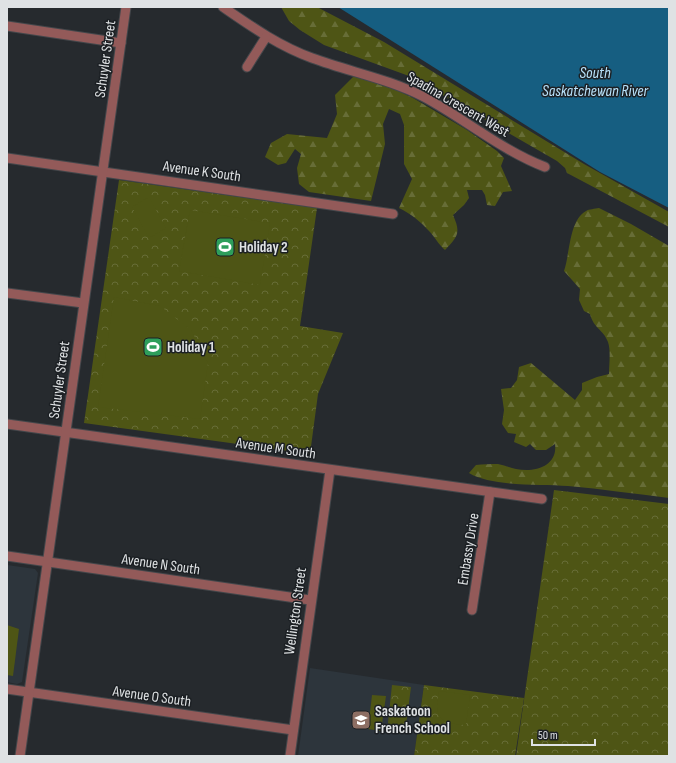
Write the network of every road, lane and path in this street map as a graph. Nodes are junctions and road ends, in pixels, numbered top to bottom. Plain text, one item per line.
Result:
1 (126, 7) edge
2 (223, 7) edge
3 (7, 26) edge
4 (266, 37) junction
5 (121, 43) junction
6 (247, 67) dead end
7 (7, 158) edge
8 (545, 167) dead end
9 (103, 172) junction
10 (393, 214) dead end
11 (7, 292) edge
12 (83, 303) junction
13 (7, 424) edge
14 (66, 432) junction
15 (330, 470) junction
16 (490, 492) junction
17 (542, 499) dead end
18 (7, 556) edge
19 (48, 562) junction
20 (310, 600) junction
21 (472, 610) dead end
22 (7, 689) edge
23 (29, 692) junction
24 (293, 730) junction
25 (20, 756) edge
26 (290, 756) edge

1 - 5 street, Schuyler Street
2 - 4 street, Spadina Crescent West
3 - 5 street
4 - 6 street
4 - 8 street, Spadina Crescent West
5 - 9 street, Schuyler Street
7 - 9 street, Avenue K South
9 - 10 street, Avenue K South
9 - 12 street, Schuyler Street
11 - 12 street
12 - 14 street, Schuyler Street
13 - 14 street, Avenue M South
14 - 15 street, Avenue M South
14 - 19 street, Schuyler Street
15 - 16 street, Avenue M South
15 - 20 street, Wellington Street
16 - 17 street, Avenue M South
16 - 21 street, Embassy Drive
18 - 19 street, Avenue N South
19 - 20 street, Avenue N South
19 - 23 street, Schuyler Street
20 - 24 street, Wellington Street
22 - 23 street, Avenue O South
23 - 24 street, Avenue O South
23 - 25 street, Schuyler Street
24 - 26 street, Wellington Street

